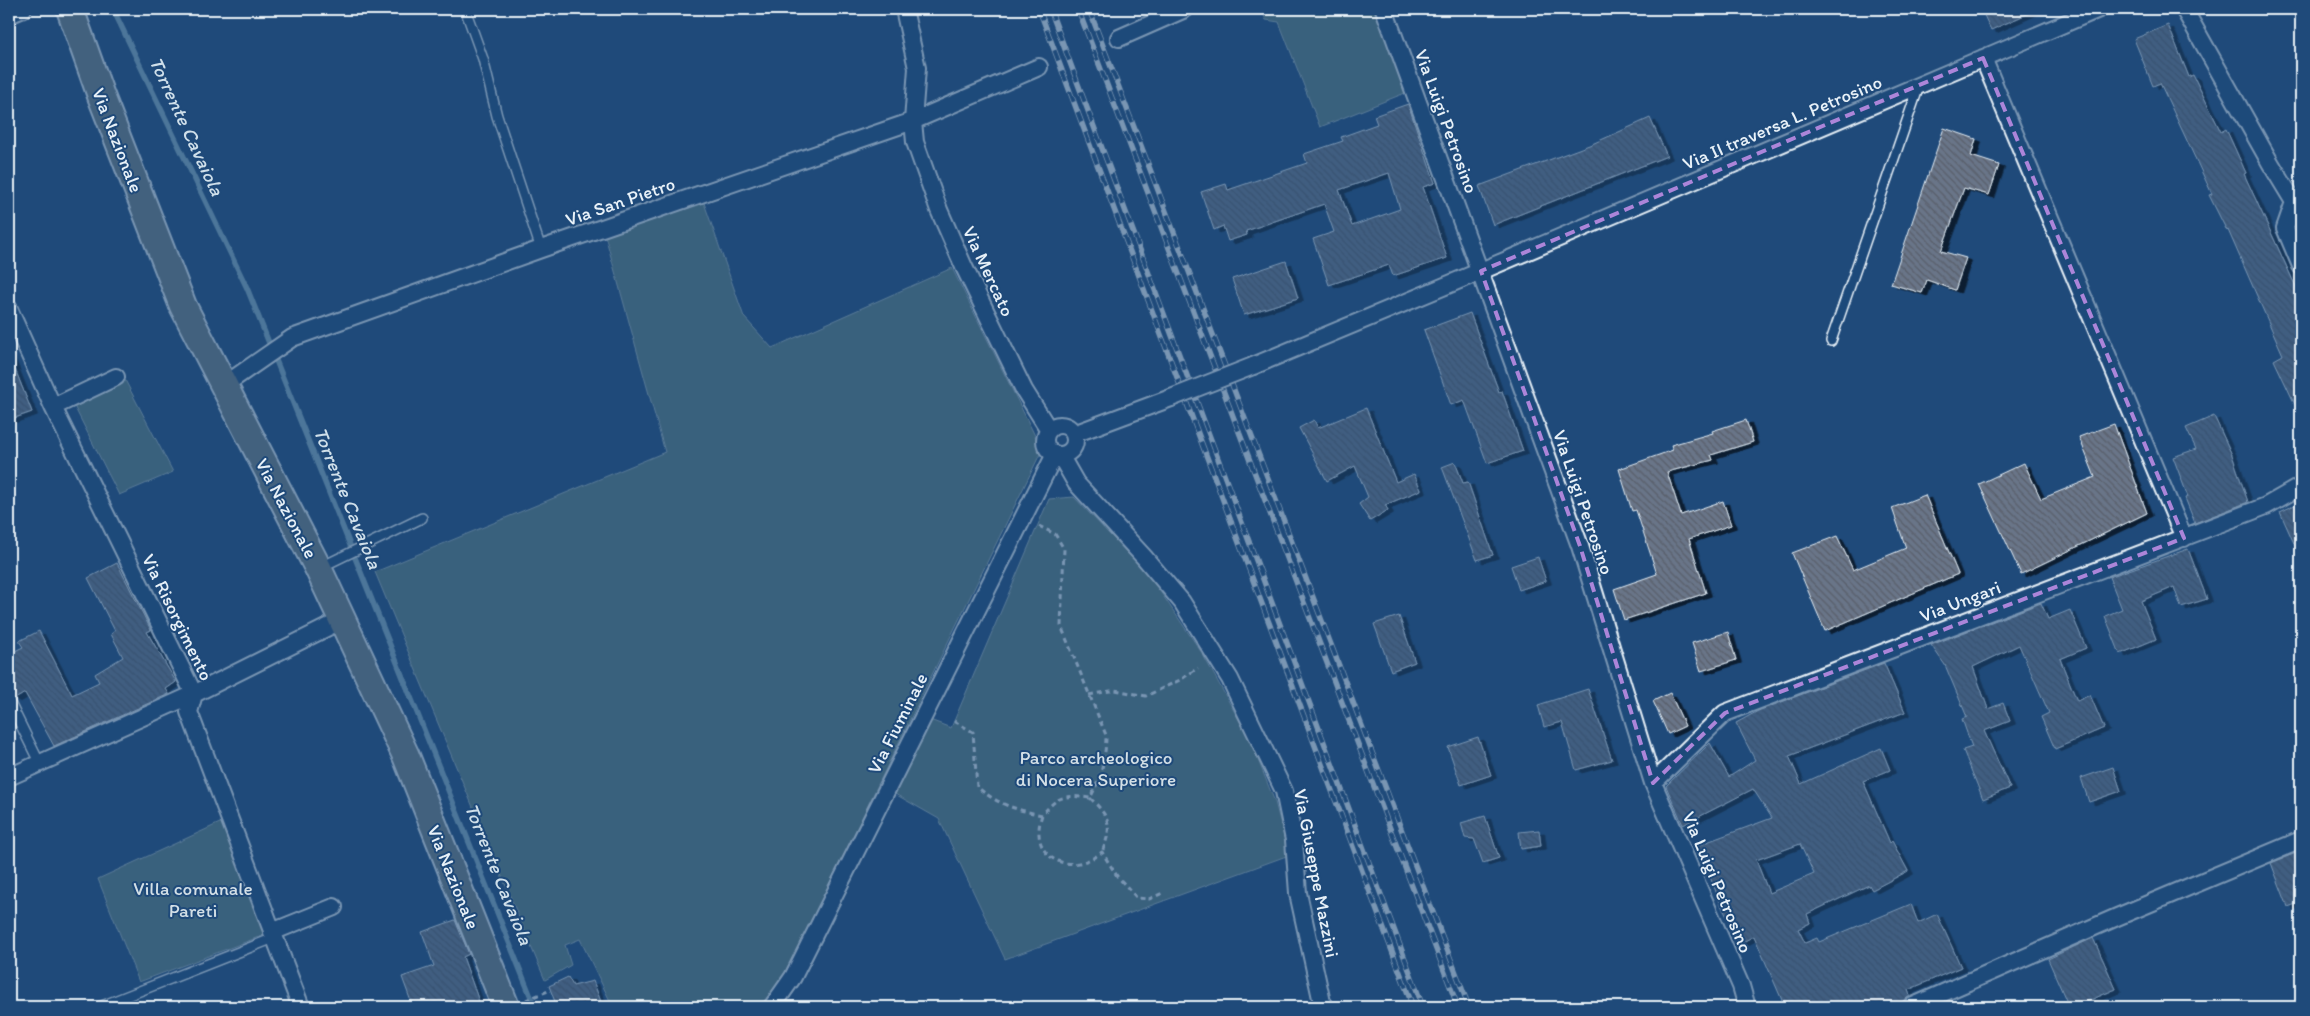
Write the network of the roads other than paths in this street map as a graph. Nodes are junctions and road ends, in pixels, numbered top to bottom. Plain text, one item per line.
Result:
1 (23, 9) edge
2 (70, 9) edge
3 (465, 9) edge
4 (904, 9) edge
5 (1185, 9) edge
6 (1384, 9) edge
7 (2099, 9) edge
8 (2184, 9) edge
9 (9, 15) edge
10 (1119, 38) dead end
11 (1984, 58) junction
12 (1039, 67) dead end
13 (1919, 86) junction
14 (913, 121) junction
15 (2298, 205) edge
16 (541, 249) junction
17 (2301, 266) edge
18 (1481, 272) junction
19 (9, 309) edge
20 (1830, 341) dead end
21 (116, 378) dead end
22 (223, 386) junction
23 (53, 407) junction
24 (1049, 430) junction
25 (1074, 434) junction
26 (1057, 455) junction
27 (2301, 486) edge
28 (422, 518) dead end
29 (2184, 538) junction
30 (327, 564) junction
31 (342, 620) junction
32 (194, 694) junction
33 (9, 701) edge
34 (40, 764) junction
35 (9, 777) edge
36 (1653, 783) junction
37 (2301, 840) edge
38 (334, 907) dead end
39 (273, 935) junction
40 (513, 1005) edge
41 (99, 1007) edge
42 (301, 1007) edge
43 (772, 1007) edge
44 (1322, 1007) edge
45 (1747, 1007) edge
46 (1911, 1007) edge

1 - 9 street
2 - 22 main road, Via Nazionale
3 - 16 lane
4 - 14 street, Via Mercato
5 - 10 street
6 - 18 street, Via Luigi Petrosino
7 - 11 street, Via II traversa L. Petrosino
8 - 15 street
11 - 13 street, Via II traversa L. Petrosino
11 - 29 street
12 - 14 street, Via San Pietro
13 - 18 street, Via II traversa L. Petrosino
13 - 20 lane
14 - 16 street, Via San Pietro
14 - 24 street, Via Mercato
15 - 17 street
16 - 22 street, Via San Pietro
18 - 25 street, Via II traversa L. Petrosino, bridge
18 - 36 street, Via Luigi Petrosino
19 - 23 street, Via Risorgimento
21 - 23 street
22 - 30 main road, Via Nazionale
23 - 32 street, Via Risorgimento
24 - 25 street
24 - 26 street
25 - 26 street
26 - 43 street, Via Fiuminale
26 - 44 street, Via Giuseppe Mazzini
27 - 29 street, Via Ungari
28 - 30 lane
29 - 36 street, Via Ungari
30 - 31 main road, Via Nazionale
31 - 32 street
31 - 40 main road, Via Nazionale
32 - 34 street
32 - 39 street, Via Risorgimento
33 - 34 lane
34 - 35 street
36 - 45 street, Via Luigi Petrosino
37 - 46 street
38 - 39 street
39 - 41 lane
39 - 42 street, Via Risorgimento

